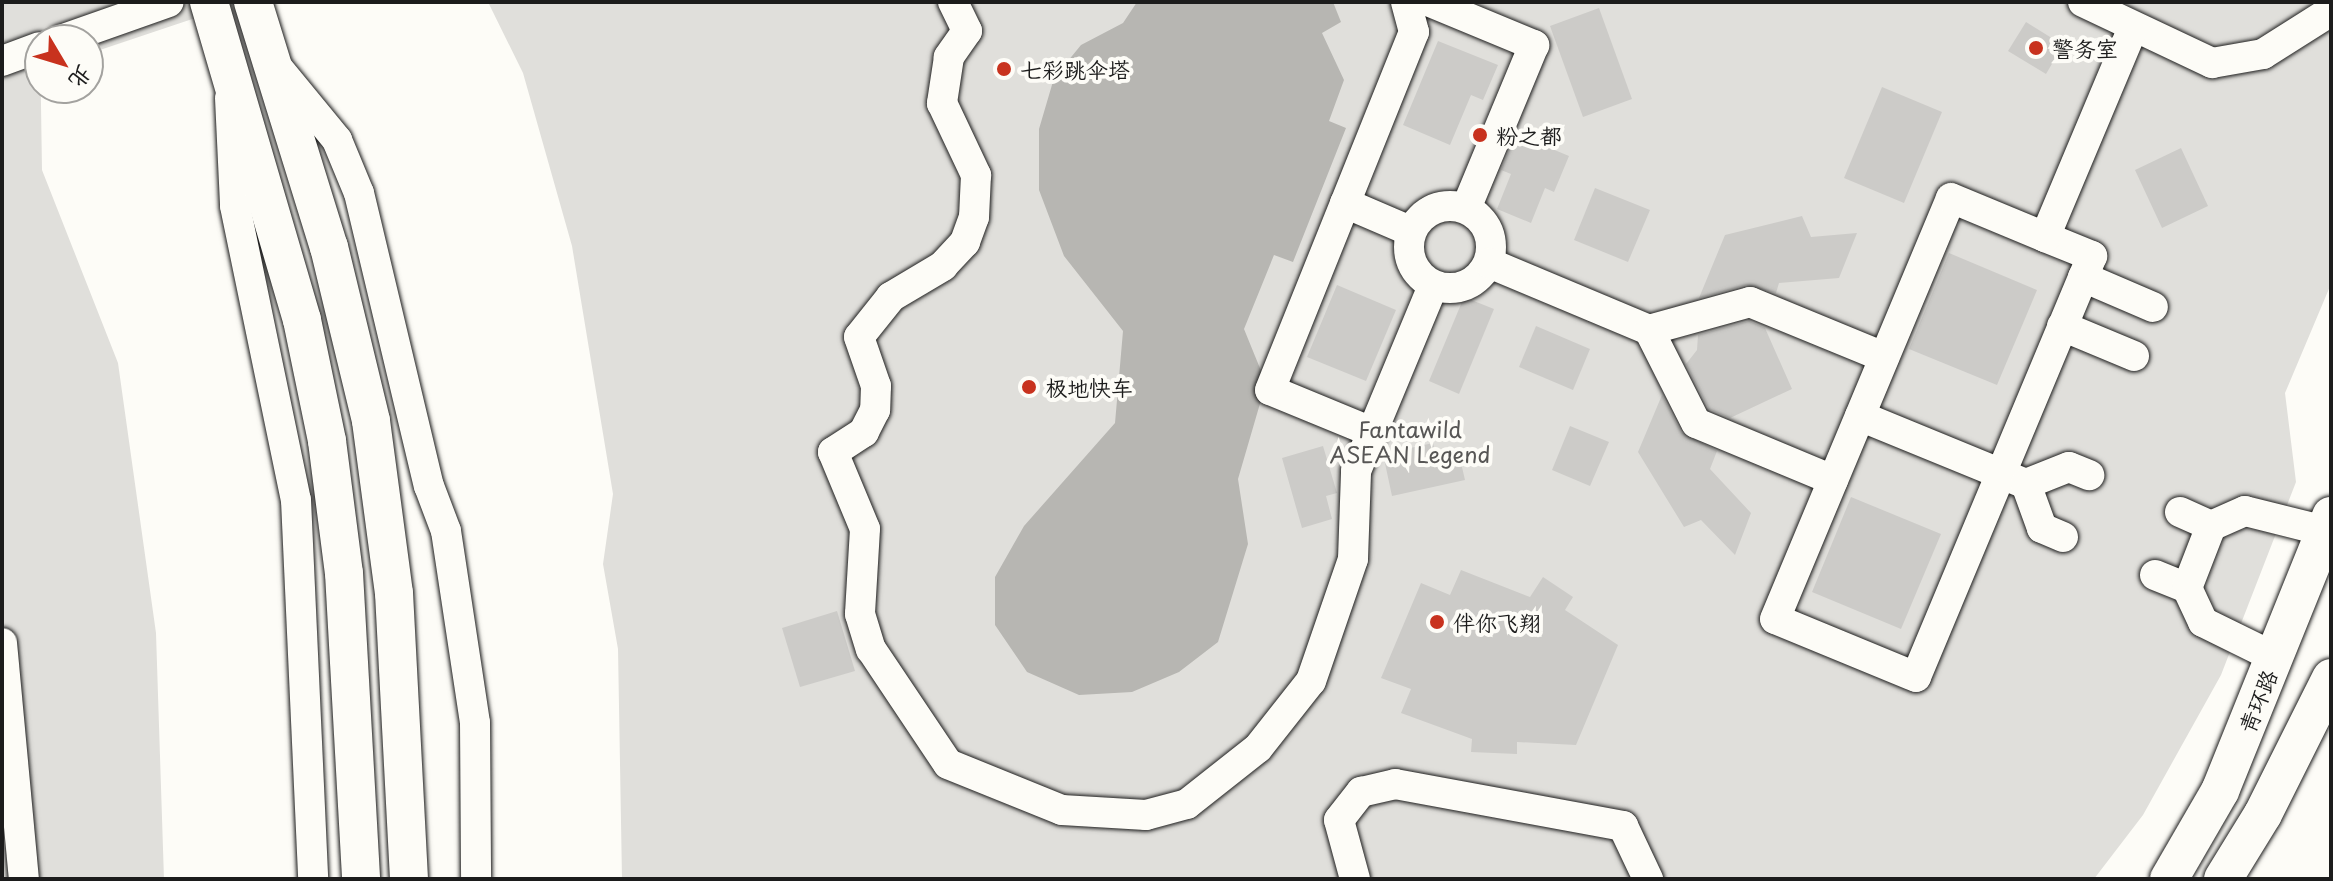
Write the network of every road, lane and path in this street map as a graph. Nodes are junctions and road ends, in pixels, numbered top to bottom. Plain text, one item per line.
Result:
1 (169, 2) edge
2 (253, 2) edge
3 (953, 2) edge
4 (1406, 2) edge
5 (1430, 2) edge
6 (2087, 3) edge
7 (212, 9) edge
8 (2331, 11) edge
9 (104, 25) edge
10 (2132, 30) junction
11 (24, 53) edge
12 (271, 60) junction
13 (2, 61) edge
14 (231, 72) junction
15 (1345, 203) junction
16 (1466, 208) junction
17 (1410, 231) junction
18 (2045, 237) junction
19 (1489, 263) junction
20 (2083, 277) junction
21 (1433, 286) junction
22 (2153, 307) dead end
23 (2062, 326) junction
24 (1649, 330) junction
25 (2134, 356) dead end
26 (1884, 357) junction
27 (1860, 416) junction
28 (1372, 432) junction
29 (2089, 475) dead end
30 (2013, 479) junction
31 (1833, 480) junction
32 (2180, 512) dead end
33 (2328, 523) edge
34 (2211, 526) junction
35 (2063, 537) dead end
36 (2155, 575) dead end
37 (2187, 588) junction
38 (2, 643) edge
39 (2274, 657) junction
40 (2329, 686) edge
41 (24, 879) edge
42 (313, 879) edge
43 (361, 879) edge
44 (409, 879) edge
45 (476, 879) edge
46 (1355, 879) edge
47 (1648, 879) edge
48 (2169, 879) edge
49 (2223, 879) edge

1 - 9 street
2 - 12 main road
3 - 28 street
4 - 15 street
5 - 16 street
6 - 10 street
7 - 14 main road
8 - 10 street
10 - 18 street
11 - 13 street
12 - 44 main road
12 - 45 street
14 - 42 street
14 - 43 main road
15 - 17 street
15 - 28 street
16 - 17 street
16 - 19 street
17 - 21 street
18 - 20 street
18 - 26 street
19 - 21 street
19 - 24 street
20 - 22 street
20 - 23 street
21 - 28 street
23 - 25 street
23 - 30 street
24 - 26 street
24 - 31 street
26 - 27 street
27 - 30 street
27 - 31 street
29 - 30 street
30 - 31 street
30 - 35 street
32 - 34 street
33 - 34 street
33 - 39 main road, 青环路
34 - 37 street
36 - 37 street
37 - 39 street
38 - 41 street
39 - 48 main road, 青环路
40 - 49 main road
46 - 47 street

